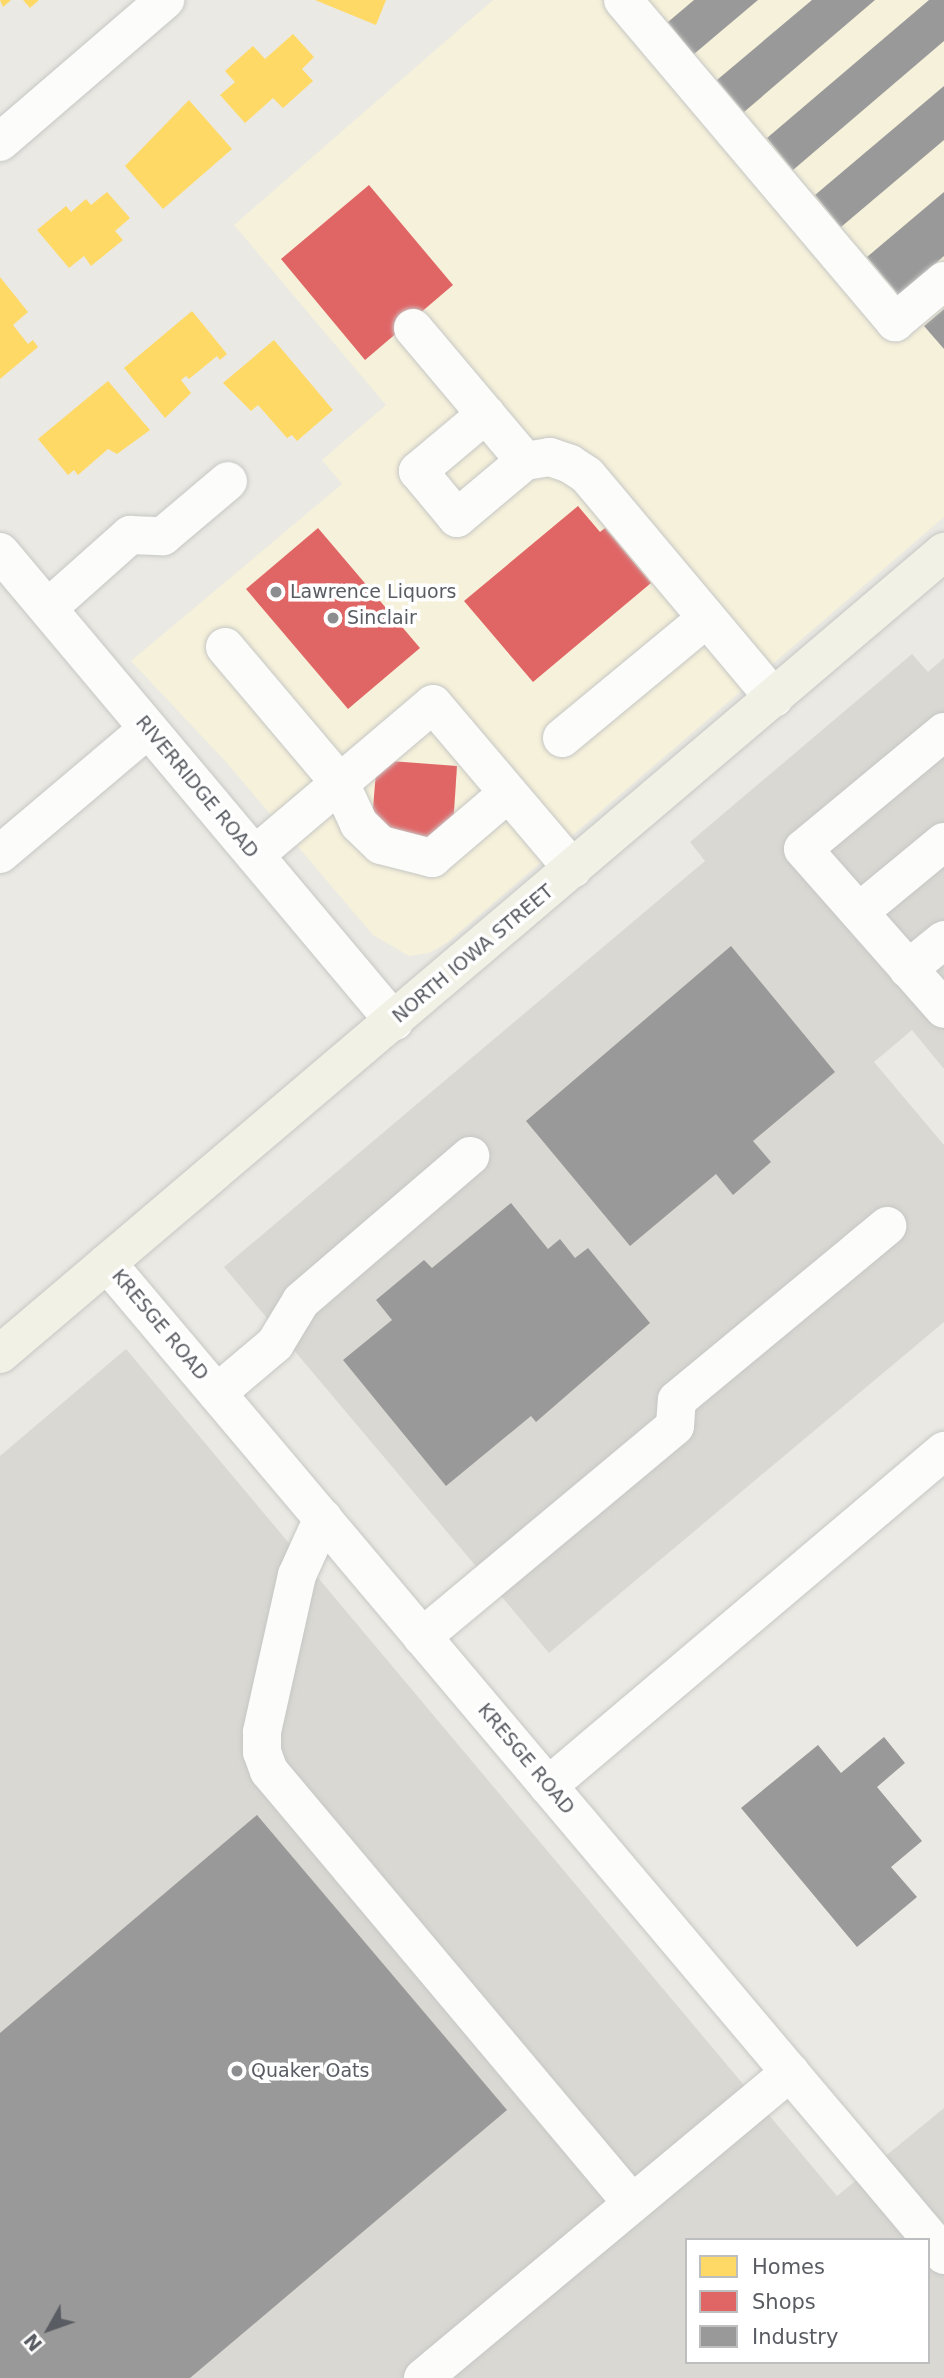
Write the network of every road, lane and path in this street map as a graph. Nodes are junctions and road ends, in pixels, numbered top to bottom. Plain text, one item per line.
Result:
1 (165, 0) edge
2 (623, 0) edge
3 (0, 142) edge
4 (944, 281) edge
5 (414, 328) dead end
6 (486, 414) junction
7 (525, 461) junction
8 (228, 481) dead end
9 (0, 552) edge
10 (941, 560) edge
11 (48, 608) junction
12 (707, 618) junction
13 (225, 647) dead end
14 (774, 698) junction
15 (148, 729) junction
16 (944, 732) edge
17 (562, 738) dead end
18 (340, 783) junction
19 (508, 793) junction
20 (944, 842) edge
21 (0, 854) edge
22 (255, 855) junction
23 (573, 869) junction
24 (859, 912) junction
25 (944, 940) edge
26 (908, 969) junction
27 (944, 1010) edge
28 (394, 1021) junction
29 (470, 1156) dead end
30 (887, 1226) dead end
31 (107, 1263) junction
32 (0, 1354) edge
33 (217, 1393) junction
34 (944, 1451) edge
35 (323, 1518) junction
36 (422, 1637) junction
37 (548, 1786) junction
38 (790, 2072) junction
39 (632, 2203) junction
40 (930, 2238) edge
41 (930, 2238) edge
42 (944, 2255) edge
43 (423, 2378) edge

1 - 3 street
2 - 4 street
5 - 6 street
6 - 7 street
6 - 7 street
7 - 12 street
8 - 11 street
9 - 11 street, RIVERRIDGE ROAD
10 - 14 main road, NORTH IOWA STREET
11 - 15 street, RIVERRIDGE ROAD
12 - 14 street
12 - 17 street
13 - 18 street
14 - 23 main road, NORTH IOWA STREET
15 - 21 street
15 - 22 street, RIVERRIDGE ROAD
16 - 24 street
18 - 19 street
18 - 19 street
18 - 22 street
19 - 23 street
20 - 24 street
22 - 28 street, RIVERRIDGE ROAD
23 - 28 main road, NORTH IOWA STREET
24 - 26 street
25 - 26 street
26 - 27 street
28 - 31 main road, NORTH IOWA STREET
29 - 33 street
30 - 36 street
31 - 32 main road, NORTH IOWA STREET
31 - 33 street, KRESGE ROAD
33 - 35 street, KRESGE ROAD
34 - 37 street
35 - 36 street, KRESGE ROAD
35 - 39 street
36 - 37 street, KRESGE ROAD
37 - 38 street, KRESGE ROAD
38 - 39 street
38 - 40 street, KRESGE ROAD
39 - 43 street
41 - 42 street, KRESGE ROAD

